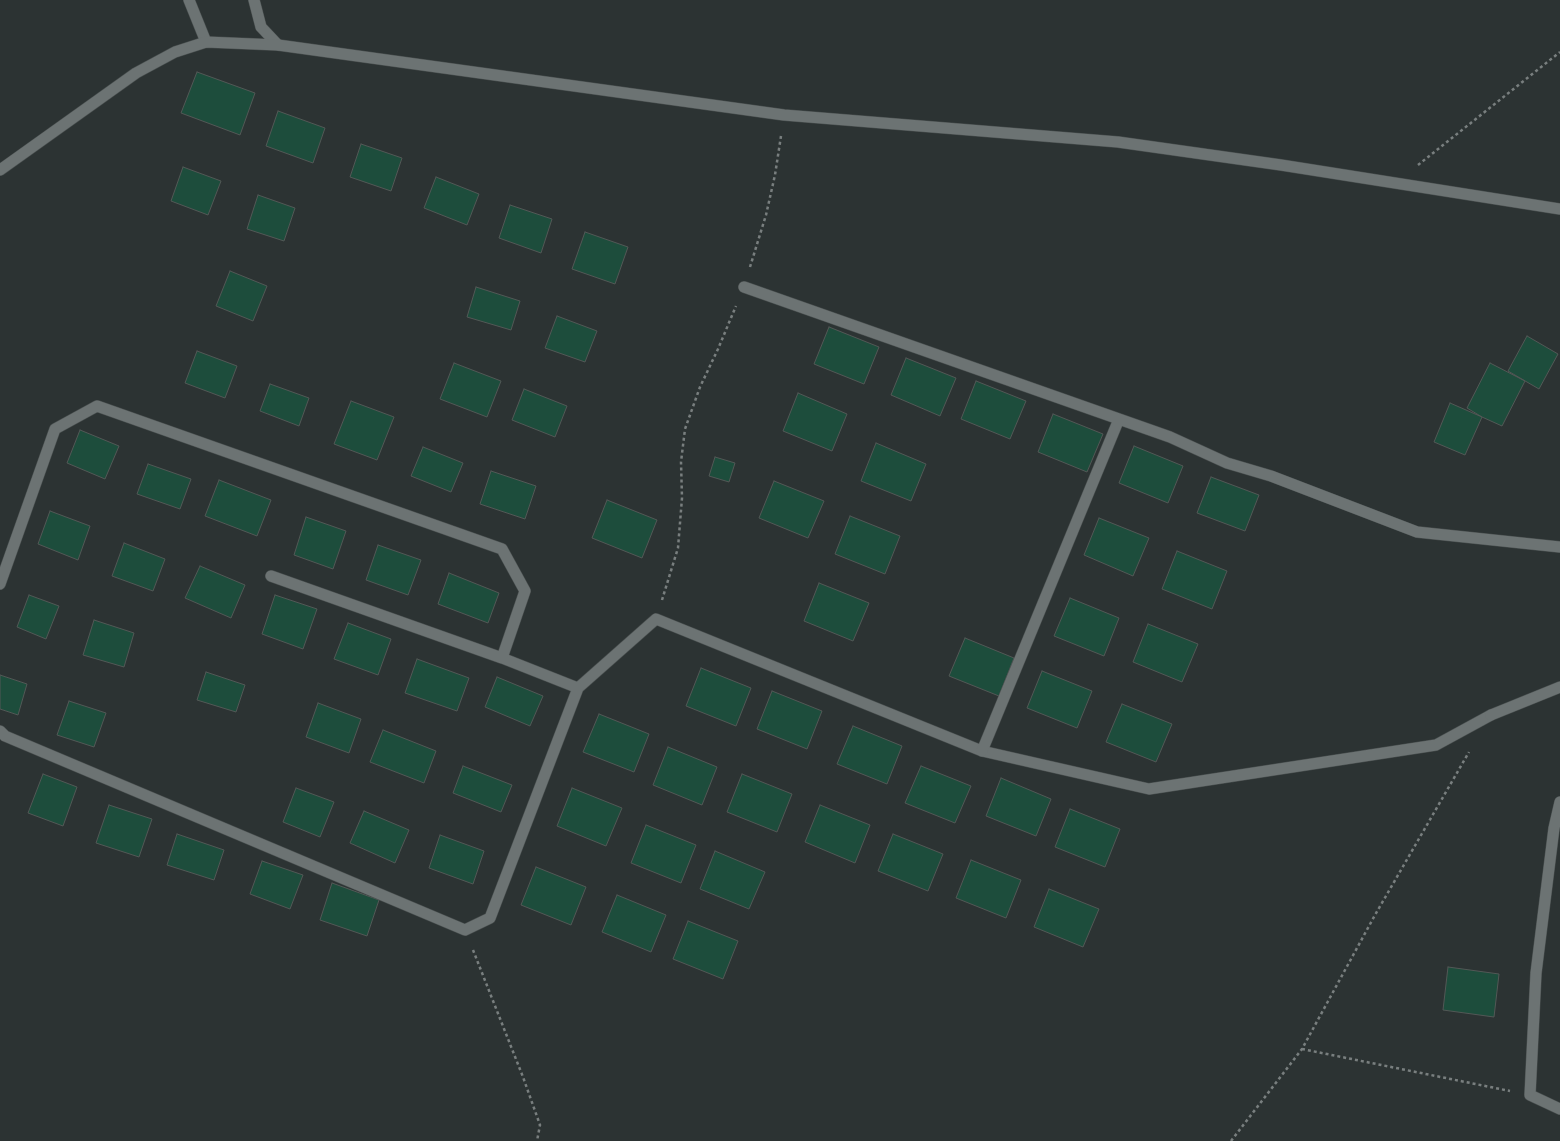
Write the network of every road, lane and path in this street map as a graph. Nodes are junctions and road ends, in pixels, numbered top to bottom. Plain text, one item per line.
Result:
1 (189, 0) edge
2 (254, 0) edge
3 (206, 42) junction
4 (278, 46) junction
5 (1560, 52) edge
6 (784, 116) junction
7 (0, 170) edge
8 (1396, 183) junction
9 (1560, 209) edge
10 (744, 287) junction
11 (1119, 419) junction
12 (1560, 547) edge
13 (271, 576) dead end
14 (0, 584) edge
15 (656, 619) junction
16 (502, 658) junction
17 (1560, 687) edge
18 (578, 688) junction
19 (0, 731) edge
20 (1471, 749) dead end
21 (982, 752) junction
22 (1560, 802) edge
23 (465, 930) junction
24 (1302, 1049) junction
25 (1530, 1095) junction
26 (1560, 1109) edge
27 (537, 1141) edge
28 (1231, 1141) edge

1 - 3 street
2 - 4 street
3 - 4 street
3 - 7 street
4 - 6 street
5 - 8 path
6 - 8 street
6 - 10 path
8 - 9 street
10 - 11 street
10 - 15 path
11 - 12 street
11 - 21 street
13 - 16 street
14 - 16 street
15 - 18 street
15 - 21 street
16 - 18 street
17 - 21 street
18 - 23 street
19 - 23 street
20 - 24 path
22 - 25 street
23 - 27 path
24 - 25 path
24 - 28 path
25 - 26 street

